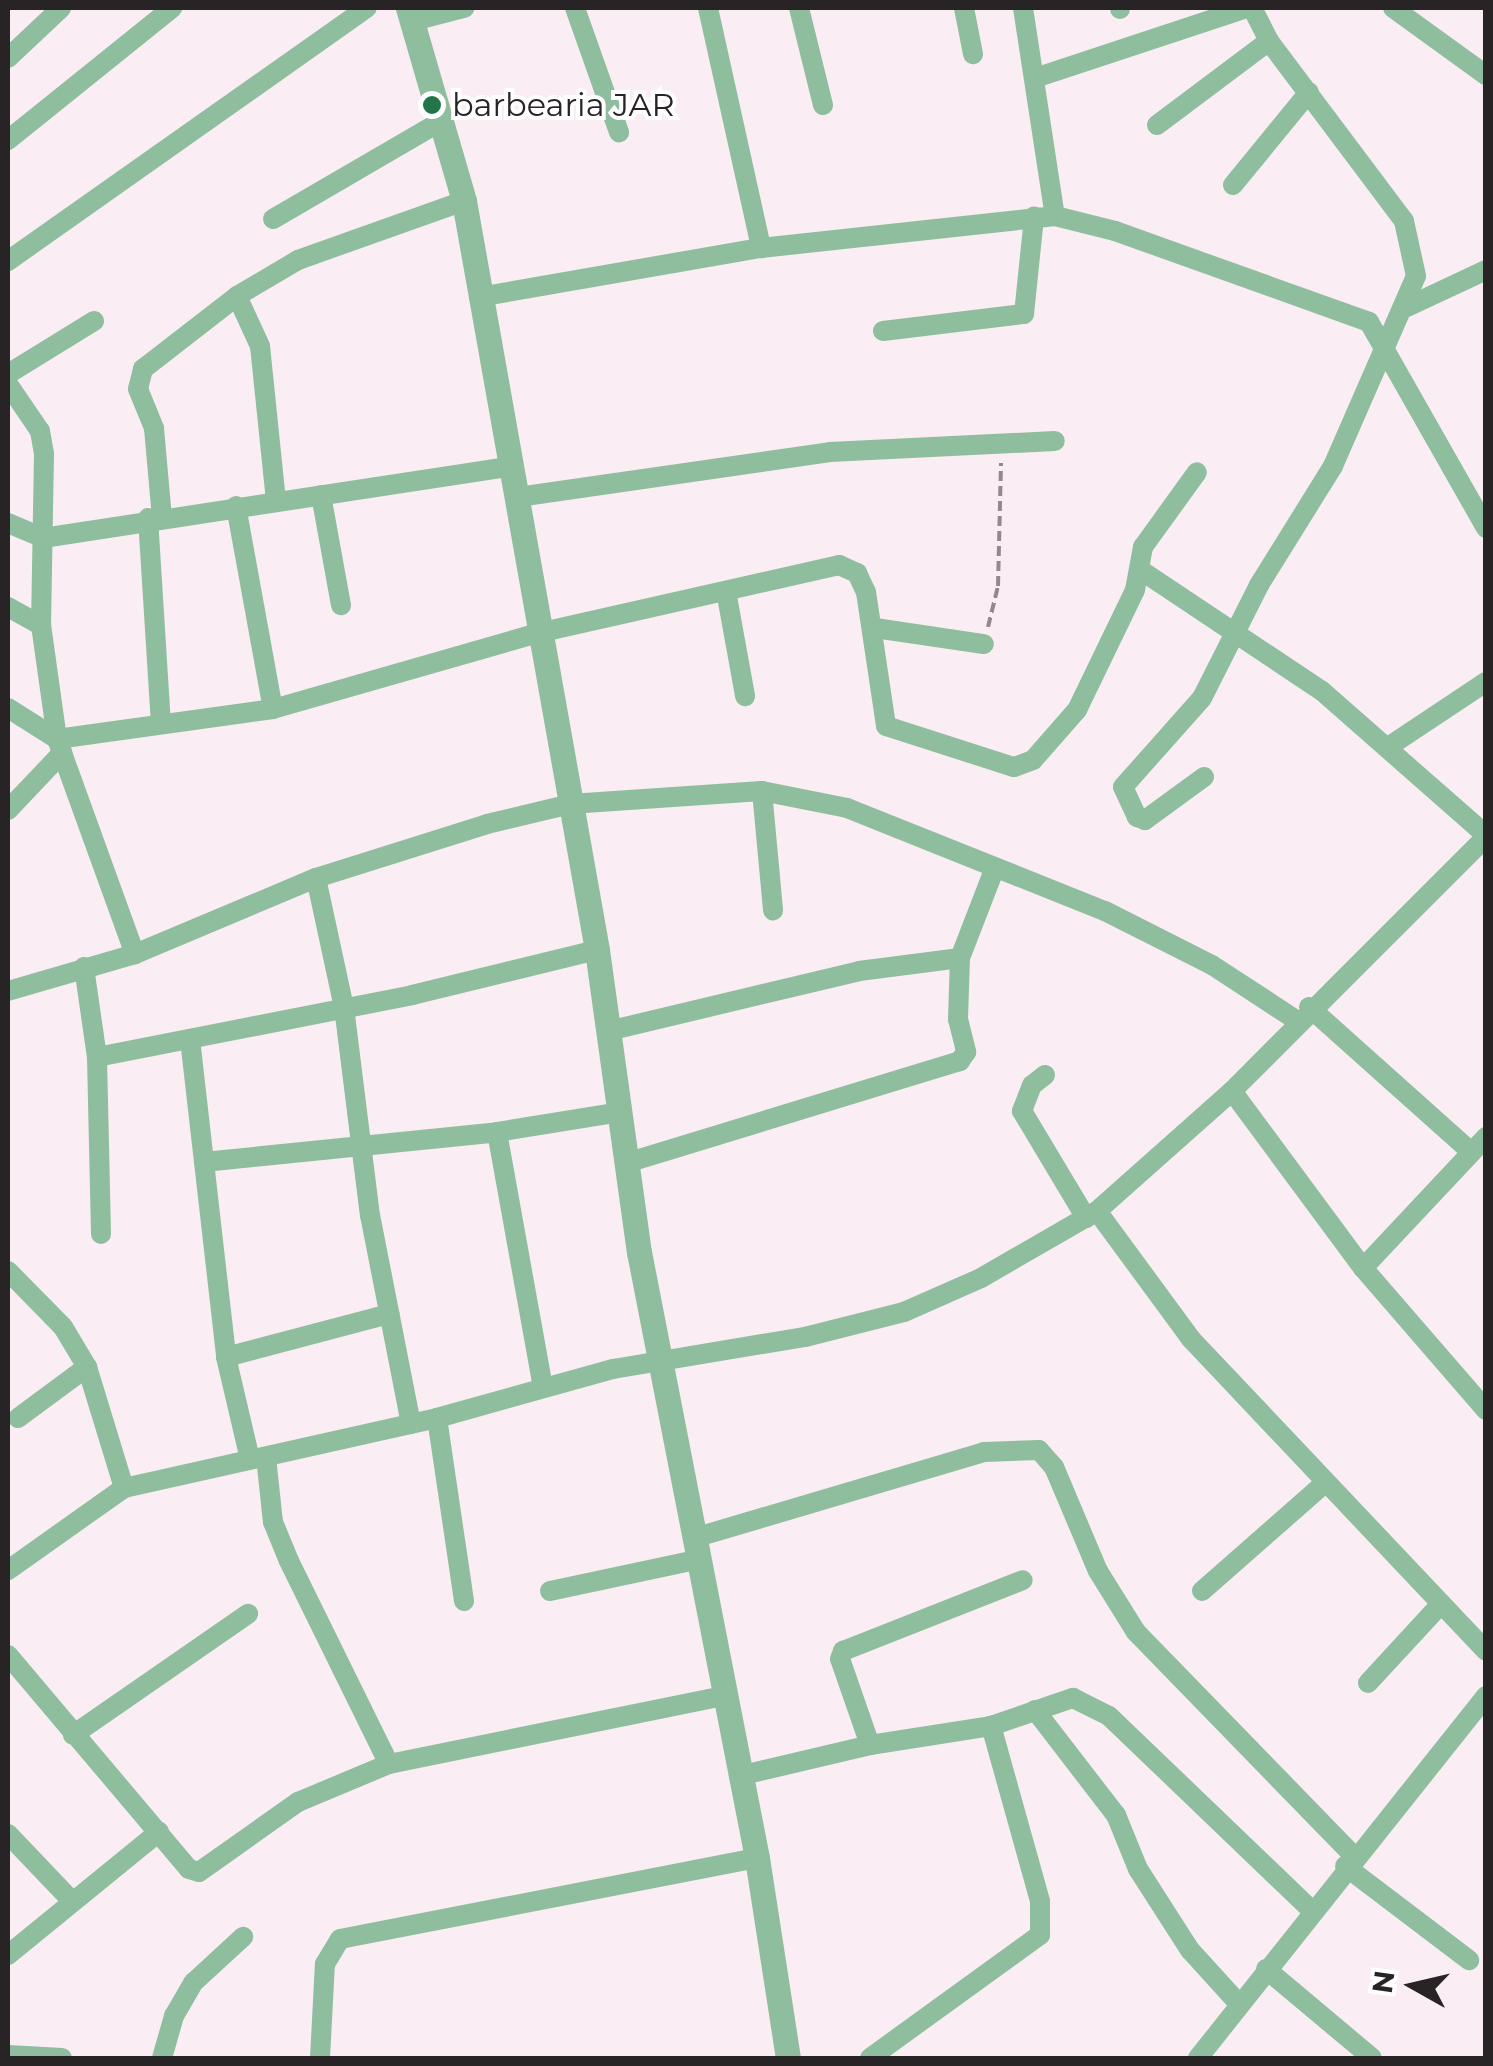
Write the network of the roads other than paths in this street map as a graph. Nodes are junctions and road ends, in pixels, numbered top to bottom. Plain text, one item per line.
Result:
1 (61, 8) edge
2 (172, 8) edge
3 (366, 8) edge
4 (464, 8) edge
5 (575, 8) edge
6 (708, 8) edge
7 (799, 8) edge
8 (964, 8) edge
9 (1023, 8) edge
10 (1250, 8) edge
11 (1393, 8) edge
12 (410, 14) edge
13 (1269, 41) junction
14 (973, 54) dead end
15 (8, 58) edge
16 (1486, 75) edge
17 (1034, 78) junction
18 (1309, 92) junction
19 (823, 105) dead end
20 (443, 120) junction
21 (1157, 125) dead end
22 (619, 132) dead end
23 (8, 140) edge
24 (1233, 184) dead end
25 (464, 200) junction
26 (1044, 217) junction
27 (272, 219) dead end
28 (760, 248) junction
29 (8, 261) edge
30 (1486, 270) edge
31 (237, 296) junction
32 (479, 296) junction
33 (1407, 306) junction
34 (94, 321) dead end
35 (883, 330) dead end
36 (1385, 349) junction
37 (8, 374) edge
38 (8, 384) edge
39 (1055, 441) dead end
40 (511, 466) junction
41 (1197, 472) dead end
42 (320, 494) junction
43 (518, 496) junction
44 (276, 502) junction
45 (236, 506) junction
46 (155, 518) junction
47 (8, 523) edge
48 (1486, 528) edge
49 (43, 538) junction
50 (1142, 570) junction
51 (726, 592) junction
52 (341, 605) dead end
53 (8, 607) edge
54 (40, 625) junction
55 (874, 628) junction
56 (1236, 630) junction
57 (538, 633) junction
58 (984, 644) road end
59 (1486, 682) edge
60 (746, 696) dead end
61 (8, 708) edge
62 (273, 708) junction
63 (161, 722) junction
64 (60, 746) junction
65 (1388, 747) junction
66 (1204, 777) dead end
67 (762, 791) junction
68 (570, 804) junction
69 (8, 810) edge
70 (1486, 836) edge
71 (994, 870) junction
72 (316, 878) junction
73 (773, 910) dead end
74 (597, 950) junction
75 (135, 954) junction
76 (960, 958) junction
77 (84, 967) junction
78 (8, 991) edge
79 (344, 1007) junction
80 (1302, 1014) junction
81 (608, 1030) junction
82 (190, 1038) junction
83 (97, 1056) junction
84 (1045, 1075) dead end
85 (1232, 1091) junction
86 (620, 1112) junction
87 (496, 1132) junction
88 (1478, 1144) edge
89 (359, 1145) junction
90 (204, 1162) junction
91 (628, 1162) junction
92 (1092, 1215) junction
93 (101, 1234) dead end
94 (1363, 1268) junction
95 (8, 1271) edge
96 (389, 1314) junction
97 (226, 1357) junction
98 (659, 1359) junction
99 (87, 1367) junction
100 (542, 1388) junction
101 (1486, 1410) edge
102 (18, 1418) dead end
103 (437, 1418) junction
104 (412, 1424) junction
105 (258, 1458) junction
106 (1326, 1482) junction
107 (124, 1488) junction
108 (695, 1549) junction
109 (8, 1570) edge
110 (1023, 1580) dead end
111 (550, 1591) dead end
112 (1202, 1592) dead end
113 (464, 1601) dead end
114 (1441, 1604) junction
115 (248, 1614) dead end
116 (1486, 1651) edge
117 (8, 1655) edge
118 (1368, 1683) dead end
119 (722, 1696) junction
120 (1485, 1698) edge
121 (1035, 1710) junction
122 (990, 1726) junction
123 (73, 1735) junction
124 (870, 1745) junction
125 (389, 1764) junction
126 (739, 1776) junction
127 (159, 1832) junction
128 (8, 1834) edge
129 (758, 1858) junction
130 (1350, 1861) junction
131 (71, 1900) junction
132 (1310, 1909) junction
133 (243, 1937) dead end
134 (8, 1955) edge
135 (1469, 1960) dead end
136 (1266, 1969) junction
137 (1240, 2005) junction
138 (8, 2054) edge
139 (62, 2058) edge
140 (162, 2058) edge
141 (320, 2058) edge
142 (788, 2058) edge
143 (870, 2058) edge
144 (1198, 2058) edge
145 (1372, 2058) edge

1 - 15 street
2 - 23 street
3 - 29 street
4 - 12 street
5 - 22 street
6 - 28 street
7 - 19 street
8 - 14 street
9 - 17 street
10 - 13 street
10 - 17 street
11 - 16 street
12 - 20 street
13 - 18 street
13 - 21 street
17 - 26 street
18 - 24 street
18 - 33 street
20 - 25 street
20 - 27 street
25 - 31 street
25 - 32 street
26 - 28 street
26 - 35 street
26 - 36 street
28 - 32 street
30 - 33 street
31 - 44 street
31 - 46 street
32 - 40 street
33 - 36 street
34 - 37 street
36 - 48 street
36 - 56 street
38 - 49 street
39 - 43 street
40 - 42 street
40 - 43 street
41 - 50 street
42 - 44 street
42 - 52 street
43 - 57 street
44 - 45 street
45 - 46 street
45 - 62 street
46 - 49 street
46 - 63 street
47 - 49 street
49 - 54 street
50 - 55 street
50 - 56 street
51 - 55 street
51 - 57 street
51 - 60 street
53 - 54 street
54 - 64 street
55 - 58 street
56 - 65 street
56 - 66 street
57 - 62 street
57 - 68 street
59 - 65 street
61 - 64 street
62 - 63 street
63 - 64 street
64 - 69 street
64 - 75 street
65 - 70 street
67 - 68 street
67 - 71 street
67 - 73 street
68 - 72 street
68 - 74 street
70 - 80 street
71 - 76 street
71 - 80 street
72 - 75 street
72 - 79 street
74 - 79 street
74 - 81 street
75 - 77 street
76 - 81 street
76 - 91 street
77 - 78 street
77 - 83 street
79 - 82 street
79 - 89 street
80 - 85 street
80 - 88 street
81 - 86 street
82 - 83 street
82 - 90 street
83 - 93 street
84 - 92 street
85 - 92 street
85 - 94 street
86 - 87 street
86 - 91 street
87 - 89 street
87 - 100 street
88 - 94 street
89 - 90 street
89 - 96 street
90 - 97 street
91 - 98 street
92 - 98 street
92 - 106 street
94 - 101 street
95 - 99 street
96 - 97 street
96 - 104 street
97 - 105 street
98 - 100 street
98 - 108 street
99 - 102 street
99 - 107 street
100 - 103 street
103 - 104 street
103 - 113 street
104 - 105 street
105 - 107 street
105 - 125 street
106 - 112 street
106 - 114 street
107 - 109 street
108 - 111 street
108 - 119 street
108 - 130 street
110 - 124 street
114 - 116 street
114 - 118 street
115 - 123 street
117 - 123 street
119 - 125 street
119 - 126 street
120 - 130 street
121 - 122 street
121 - 132 street
121 - 137 street
122 - 124 street
122 - 143 street
123 - 127 street
124 - 126 street
125 - 127 street
126 - 129 street
127 - 131 street
128 - 131 street
129 - 141 street
129 - 142 street
130 - 132 street
130 - 135 street
131 - 134 street
132 - 136 street
133 - 140 street
136 - 137 street
136 - 145 street
137 - 144 street
138 - 139 street

